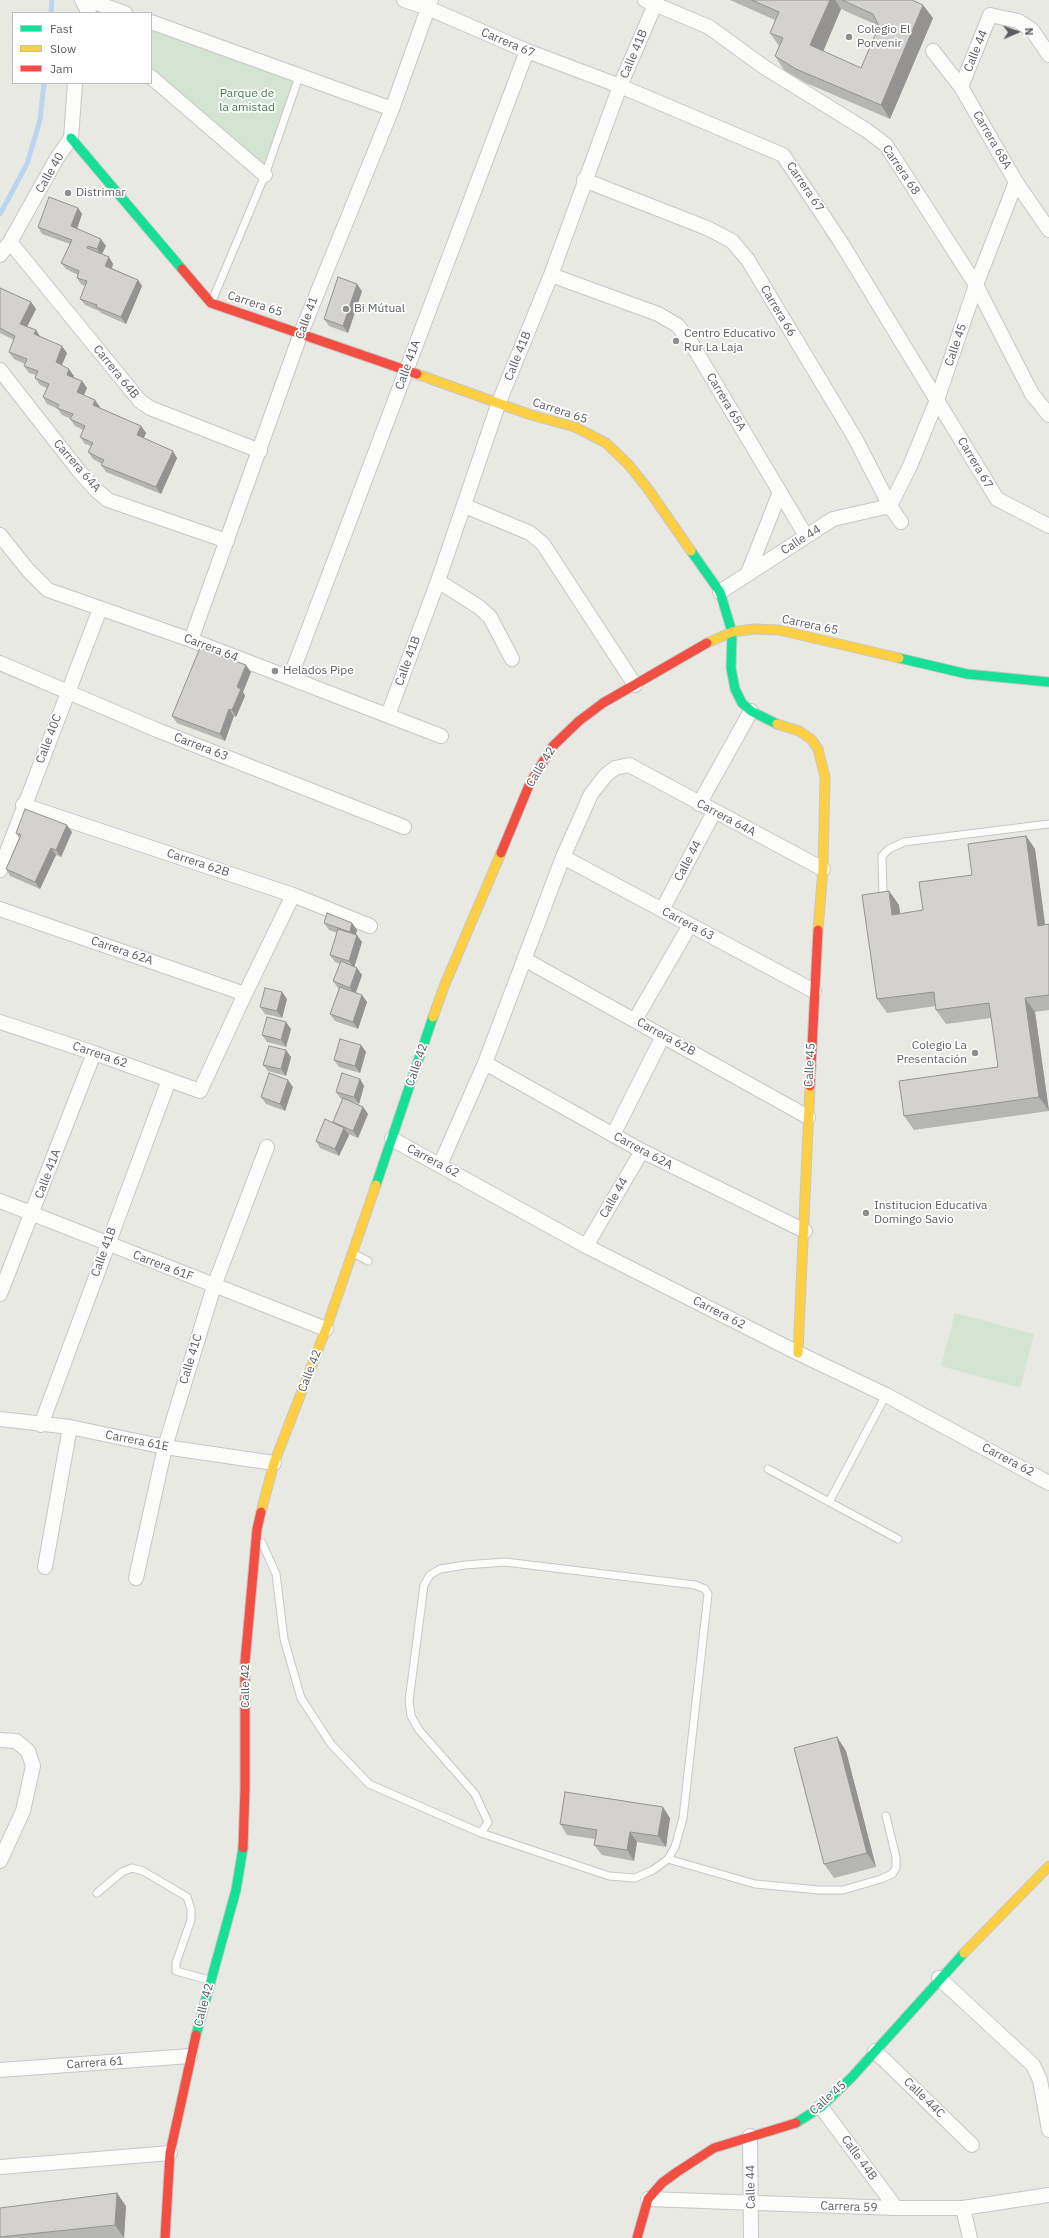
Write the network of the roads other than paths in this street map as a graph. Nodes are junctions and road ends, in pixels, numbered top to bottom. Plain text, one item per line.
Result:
1 (82, 0) edge
2 (88, 0) edge
3 (404, 0) edge
4 (652, 1) edge
5 (430, 4) edge
6 (80, 12) edge
7 (88, 12) edge
8 (123, 12) edge
9 (152, 22) edge
10 (527, 51) junction
11 (933, 51) dead end
12 (1049, 55) edge
13 (300, 74) junction
14 (152, 77) edge
15 (75, 84) edge
16 (620, 86) junction
17 (961, 87) junction
18 (392, 109) junction
19 (71, 138) junction
20 (266, 174) junction
21 (584, 180) junction
22 (1016, 182) junction
23 (1049, 230) edge
24 (10, 242) junction
25 (0, 255) edge
26 (551, 275) junction
27 (976, 285) junction
28 (211, 303) junction
29 (301, 333) junction
30 (0, 370) edge
31 (406, 371) junction
32 (937, 400) junction
33 (500, 402) junction
34 (1049, 415) edge
35 (260, 451) junction
36 (780, 492) junction
37 (465, 506) junction
38 (890, 506) junction
39 (901, 522) dead end
40 (1049, 526) edge
41 (0, 535) edge
42 (806, 536) junction
43 (227, 541) junction
44 (748, 573) junction
45 (438, 581) junction
46 (720, 592) junction
47 (100, 609) junction
48 (732, 632) junction
49 (191, 640) junction
50 (512, 659) dead end
51 (0, 663) edge
52 (290, 678) junction
53 (1049, 682) edge
54 (635, 685) junction
55 (67, 691) junction
56 (751, 711) junction
57 (388, 715) junction
58 (441, 736) dead end
59 (699, 804) junction
60 (24, 806) junction
61 (714, 812) junction
62 (1049, 824) edge
63 (404, 827) dead end
64 (563, 857) junction
65 (824, 869) junction
66 (0, 870) edge
67 (293, 895) junction
68 (883, 897) edge
69 (0, 909) edge
70 (662, 910) junction
71 (690, 925) junction
72 (370, 926) dead end
73 (524, 959) junction
74 (814, 991) junction
75 (245, 994) junction
76 (635, 1020) junction
77 (0, 1022) edge
78 (663, 1036) junction
79 (94, 1053) junction
80 (485, 1063) junction
81 (169, 1080) junction
82 (808, 1117) junction
83 (613, 1135) junction
84 (392, 1139) junction
85 (267, 1147) dead end
86 (642, 1151) junction
87 (440, 1165) junction
88 (0, 1201) edge
89 (33, 1213) junction
90 (805, 1231) junction
91 (107, 1244) junction
92 (586, 1246) junction
93 (352, 1252) junction
94 (368, 1262) dead end
95 (214, 1286) junction
96 (0, 1294) edge
97 (326, 1329) junction
98 (798, 1353) junction
99 (886, 1395) junction
100 (0, 1419) edge
101 (41, 1425) junction
102 (70, 1427) junction
103 (164, 1447) junction
104 (274, 1463) junction
105 (768, 1469) dead end
106 (1049, 1483) edge
107 (829, 1502) junction
108 (257, 1529) junction
109 (898, 1539) dead end
110 (45, 1567) dead end
111 (136, 1578) dead end
112 (0, 1740) edge
113 (886, 1816) dead end
114 (480, 1834) junction
115 (668, 1859) junction
116 (0, 1861) edge
117 (1049, 1866) edge
118 (97, 1893) dead end
119 (939, 1978) junction
120 (211, 1980) junction
121 (875, 2051) junction
122 (190, 2056) junction
123 (0, 2070) edge
124 (821, 2107) junction
125 (1049, 2130) edge
126 (750, 2136) junction
127 (972, 2145) dead end
128 (170, 2152) junction
129 (0, 2167) edge
130 (1049, 2195) edge
131 (648, 2199) junction
132 (752, 2204) junction
133 (896, 2208) junction
134 (963, 2208) junction
135 (165, 2238) edge
136 (637, 2238) edge
137 (752, 2238) edge
138 (970, 2238) edge

1 - 6 street
1 - 7 street
2 - 8 street
3 - 5 street, Carrera 67
4 - 16 street, Calle 41B
4 - 27 street, Carrera 68
5 - 10 street, Carrera 67
5 - 18 street, Calle 41
9 - 13 street
10 - 16 street, Carrera 67
10 - 31 street, Calle 41A
11 - 17 street, Carrera 68A
12 - 17 street, Calle 44
13 - 18 street
13 - 20 lane
14 - 20 street
15 - 19 street, Calle 40
16 - 21 street, Calle 41B
16 - 32 street, Carrera 67
17 - 22 street, Carrera 68A
18 - 29 street, Calle 41
19 - 24 street, Calle 40
19 - 28 street, Carrera 65
20 - 28 lane
21 - 26 street, Calle 41B
21 - 38 street, Carrera 66
22 - 23 street, Carrera 68A
22 - 27 street, Calle 45
24 - 25 street, Calle 40
24 - 35 street, Carrera 64B
26 - 33 street, Calle 41B
26 - 36 street, Carrera 65A
27 - 32 street, Calle 45
27 - 34 street, Carrera 68
28 - 29 street, Carrera 65
29 - 31 street, Carrera 65
29 - 35 street, Calle 41
30 - 43 street, Carrera 64A
31 - 33 street, Carrera 65
31 - 52 street, Calle 41A
32 - 38 street, Calle 45
32 - 40 street, Carrera 67
33 - 37 street, Calle 41B
33 - 46 street, Carrera 65
35 - 43 street, Calle 41
36 - 42 street, Carrera 65A
36 - 44 street
37 - 45 street, Calle 41B
37 - 54 street
38 - 39 street, Carrera 66
38 - 42 street, Calle 44
41 - 47 street, Carrera 64
42 - 44 street, Calle 44
43 - 49 street, Calle 41
44 - 46 street, Calle 44
45 - 50 street
45 - 57 street, Calle 41B
46 - 48 street, Carrera 65
47 - 49 street, Carrera 64
47 - 55 street, Calle 40C
48 - 53 street, Carrera 65
48 - 54 street, Calle 42
48 - 56 street
49 - 52 street, Carrera 64
51 - 55 street, Carrera 63
52 - 57 street, Carrera 64
54 - 84 street, Calle 42
55 - 60 street, Calle 40C
55 - 63 street, Carrera 63
56 - 59 street
56 - 65 street, Calle 45
57 - 58 street, Carrera 64
59 - 61 street, Carrera 64A
59 - 64 street, Carrera 64A
60 - 66 street, Calle 40C
60 - 67 street, Carrera 62B
61 - 65 street, Carrera 64A
61 - 70 street, Calle 44
62 - 68 lane
64 - 70 street, Carrera 63
64 - 73 street
65 - 74 street, Calle 45
67 - 72 street, Carrera 62B
67 - 75 street
69 - 75 street, Carrera 62A
70 - 71 street, Carrera 63
71 - 74 street, Carrera 63
71 - 76 street
73 - 76 street, Carrera 62B
73 - 80 street
74 - 82 street, Calle 45
75 - 81 street, Carrera 62
76 - 78 street, Carrera 62B
77 - 79 street, Carrera 62
78 - 82 street, Carrera 62B
78 - 83 street
79 - 81 street, Carrera 62
79 - 89 street, Calle 41A
80 - 83 street, Carrera 62A
80 - 87 street
81 - 91 street, Calle 41B
82 - 90 street, Calle 45
83 - 86 street, Carrera 62A
84 - 87 street, Carrera 62
84 - 93 street, Calle 42
85 - 95 street, Calle 41C
86 - 90 street, Carrera 62A
86 - 92 street, Calle 44
87 - 92 street, Carrera 62
88 - 89 street, Carrera 61F
89 - 91 street, Carrera 61F
89 - 96 street, Calle 41A
90 - 98 street, Calle 45
91 - 95 street, Carrera 61F
91 - 101 street, Calle 41B
92 - 98 street, Carrera 62
93 - 94 lane
93 - 97 street, Calle 42
95 - 97 street, Carrera 61F
95 - 103 street, Calle 41C
97 - 104 street, Calle 42
98 - 99 street, Carrera 62
99 - 106 street, Carrera 62
99 - 107 lane
100 - 101 street, Carrera 61E
101 - 102 street, Carrera 61E
102 - 103 street, Carrera 61E
102 - 110 street
103 - 104 street, Carrera 61E
103 - 111 street, Calle 41C
104 - 108 street, Calle 42
105 - 107 lane
107 - 109 lane
108 - 114 lane
108 - 120 street, Calle 42
112 - 116 street
113 - 115 lane
114 - 115 lane
114 - 115 lane
117 - 119 street, Calle 45
118 - 120 lane
119 - 121 street, Calle 45
119 - 125 street
120 - 122 street, Calle 42
121 - 124 street, Calle 45
121 - 127 street, Calle 44C
122 - 123 street, Carrera 61
122 - 128 street, Calle 42
124 - 126 street, Calle 45
124 - 133 street, Calle 44B
126 - 131 street, Calle 45
126 - 132 street, Calle 44
128 - 129 street
128 - 135 street, Calle 42
130 - 134 street, Carrera 59
131 - 132 street, Carrera 59
131 - 136 street
132 - 133 street, Carrera 59
132 - 137 street, Calle 44
133 - 134 street, Carrera 59
134 - 138 street

